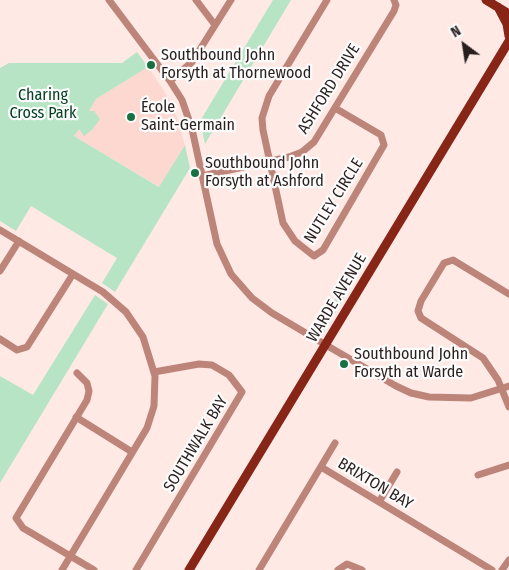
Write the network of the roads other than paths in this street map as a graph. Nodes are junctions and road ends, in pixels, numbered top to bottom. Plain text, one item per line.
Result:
1 (110, 0) edge
2 (196, 0) edge
3 (231, 0) edge
4 (327, 0) edge
5 (394, 0) edge
6 (486, 0) edge
7 (505, 7) edge
8 (215, 25) junction
9 (509, 40) edge
10 (170, 81) junction
11 (335, 108) junction
12 (269, 161) junction
13 (202, 176) junction
14 (0, 230) edge
15 (19, 241) junction
16 (0, 271) edge
17 (73, 274) junction
18 (509, 294) edge
19 (0, 339) edge
20 (326, 345) junction
21 (154, 372) junction
22 (77, 373) dead end
23 (505, 388) edge
24 (509, 407) edge
25 (76, 417) junction
26 (335, 443) dead end
27 (132, 452) junction
28 (509, 465) edge
29 (321, 467) junction
30 (396, 472) dead end
31 (478, 475) dead end
32 (379, 502) junction
33 (71, 556) junction
34 (509, 560) edge
35 (62, 570) edge
36 (94, 570) edge
37 (136, 570) edge
38 (189, 570) edge
39 (259, 570) edge
40 (338, 570) edge
41 (362, 570) edge
42 (492, 570) edge
43 (502, 570) edge

1 - 10 street
2 - 8 street
3 - 8 street
4 - 12 street
5 - 11 street, ASHFORD DRIVE
6 - 7 main road
7 - 9 main road
8 - 10 street
9 - 20 main road, WARDE AVENUE
10 - 13 street
11 - 12 street, ASHFORD DRIVE
11 - 12 street, NUTLEY CIRCLE
12 - 13 street, ASHFORD DRIVE
13 - 20 street
14 - 15 street
15 - 16 street
15 - 17 street
17 - 19 street
17 - 21 street
18 - 23 street
20 - 23 street
20 - 38 main road, WARDE AVENUE
21 - 27 street
21 - 37 street, SOUTHWALK BAY
22 - 25 street
23 - 24 street
25 - 27 street
25 - 33 street
26 - 29 street
27 - 33 street
28 - 31 street
29 - 32 street, BRIXTON BAY
29 - 39 street, BRIXTON BAY
30 - 32 street
32 - 42 street, BRIXTON BAY
33 - 35 street
33 - 36 street
34 - 43 street
40 - 41 street

